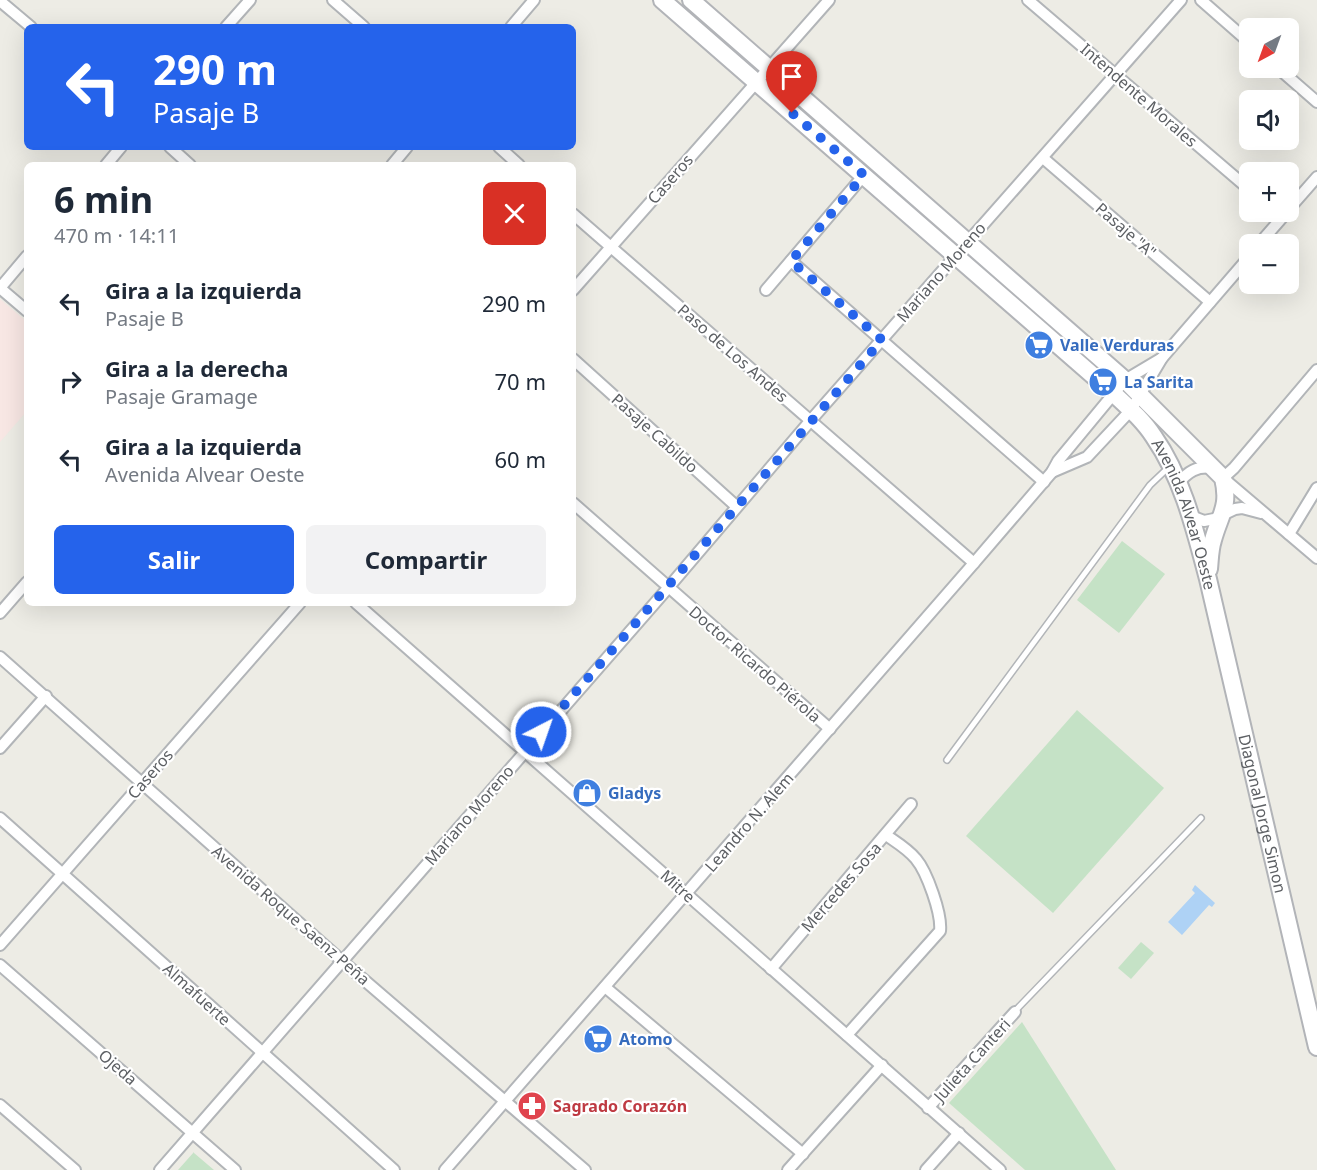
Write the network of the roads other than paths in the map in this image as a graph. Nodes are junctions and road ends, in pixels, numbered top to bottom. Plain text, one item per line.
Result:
1 (250, 0) edge
2 (333, 0) edge
3 (534, 0) edge
4 (662, 0) edge
5 (691, 0) edge
6 (829, 0) edge
7 (1028, 0) edge
8 (1181, 0) edge
9 (1201, 0) edge
10 (0, 1) edge
11 (27, 24) edge
12 (229, 24) edge
13 (361, 24) edge
14 (514, 24) edge
15 (1239, 33) edge
16 (768, 67) junction
17 (1115, 74) junction
18 (1289, 78) edge
19 (756, 81) junction
20 (1317, 102) edge
21 (118, 150) edge
22 (173, 150) edge
23 (502, 150) edge
24 (1043, 158) junction
25 (108, 162) edge
26 (187, 162) edge
27 (516, 162) edge
28 (864, 175) junction
29 (1317, 177) edge
30 (1239, 181) edge
31 (1299, 196) edge
32 (576, 217) edge
33 (1276, 222) edge
34 (1267, 234) edge
35 (967, 242) junction
36 (609, 248) junction
37 (956, 255) junction
38 (24, 260) edge
39 (791, 261) junction
40 (1239, 269) edge
41 (576, 286) edge
42 (0, 288) edge
43 (766, 290) dead end
44 (1210, 302) junction
45 (24, 308) edge
46 (882, 340) junction
47 (1162, 358) junction
48 (576, 362) edge
49 (1317, 370) edge
50 (1125, 380) junction
51 (1113, 393) junction
52 (1140, 394) junction
53 (1131, 410) junction
54 (811, 420) junction
55 (1171, 465) junction
56 (1052, 472) junction
57 (1218, 473) junction
58 (1044, 482) junction
59 (1178, 484) junction
60 (1317, 488) edge
61 (576, 506) edge
62 (736, 506) junction
63 (1224, 513) junction
64 (1191, 516) junction
65 (1270, 517) junction
66 (1289, 534) junction
67 (1317, 558) edge
68 (974, 563) junction
69 (1208, 579) junction
70 (24, 585) edge
71 (668, 588) junction
72 (297, 606) edge
73 (359, 606) edge
74 (0, 613) edge
75 (0, 657) edge
76 (46, 696) junction
77 (830, 729) junction
78 (0, 748) edge
79 (525, 750) junction
80 (947, 760) dead end
81 (142, 783) junction
82 (911, 804) dead end
83 (0, 818) edge
84 (1201, 818) dead end
85 (886, 835) junction
86 (62, 874) junction
87 (687, 894) junction
88 (0, 945) edge
89 (342, 961) junction
90 (0, 965) edge
91 (771, 969) junction
92 (605, 987) junction
93 (1015, 1012) joint
94 (847, 1035) junction
95 (1317, 1047) edge
96 (262, 1053) junction
97 (882, 1065) junction
98 (505, 1101) junction
99 (0, 1105) edge
100 (928, 1108) junction
101 (193, 1133) junction
102 (959, 1133) junction
103 (803, 1154) junction
104 (75, 1170) edge
105 (160, 1170) edge
106 (235, 1170) edge
107 (394, 1170) edge
108 (445, 1170) edge
109 (585, 1170) edge
110 (788, 1170) edge
111 (926, 1170) edge
112 (1000, 1170) edge

1 - 12 street
2 - 13 street
3 - 14 street
4 - 19 main road, Avenida Alvear Oeste
5 - 16 main road, Avenida Alvear Oeste
6 - 16 street, Caseros
7 - 17 street, Intendente Morales
8 - 17 street, Mariano Moreno
9 - 15 street
10 - 11 street
16 - 19 street, Caseros
16 - 35 main road, Avenida Alvear Oeste
17 - 24 street, Mariano Moreno
17 - 30 street, Intendente Morales
18 - 20 street
19 - 28 main road, Avenida Alvear Oeste
19 - 36 street, Caseros
21 - 25 street
22 - 26 street
23 - 27 street
24 - 35 street, Mariano Moreno
24 - 44 street, Pasaje "A"
28 - 37 main road, Avenida Alvear Oeste
28 - 39 street
29 - 31 street
32 - 36 street, Paso de Los Andes
33 - 34 street
35 - 37 street, Mariano Moreno
35 - 50 main road, Avenida Alvear Oeste
36 - 41 street, Caseros
36 - 54 street, Paso de Los Andes
37 - 46 street, Mariano Moreno
37 - 51 main road, Avenida Alvear Oeste
38 - 42 street
39 - 43 street
39 - 46 street
40 - 44 street, Leandro N. Alem
42 - 45 street
44 - 47 street, Leandro N. Alem
46 - 54 street, Mariano Moreno
46 - 58 street
47 - 50 street, Leandro N. Alem
47 - 52 street, Leandro N. Alem
48 - 62 street, Pasaje Cabildo
49 - 57 street
50 - 51 street, Leandro N. Alem
50 - 52 main road, Avenida Alvear Oeste
51 - 53 main road, Avenida Alvear Oeste
51 - 56 street, Leandro N. Alem
52 - 53 street, Leandro N. Alem
52 - 57 main road, Avenida Alvear Oeste
53 - 55 main road, Avenida Alvear Oeste
53 - 56 street, Leandro N. Alem
54 - 62 street, Mariano Moreno
54 - 68 street, Paso de Los Andes
55 - 59 main road, Avenida Alvear Oeste
55 - 80 lane
56 - 58 street, Leandro N. Alem
57 - 59 street
57 - 63 main road, Avenida Alvear Oeste
57 - 65 street
58 - 68 street, Leandro N. Alem
59 - 64 main road, Avenida Alvear Oeste
60 - 66 street
61 - 71 street, Doctor Ricardo Piérola
62 - 71 street, Mariano Moreno
63 - 64 street
63 - 65 street
63 - 69 main road, Avenida Alvear Oeste
64 - 69 main road, Avenida Alvear Oeste
65 - 66 street
66 - 67 street
68 - 77 street, Leandro N. Alem
69 - 95 main road, Diagonal Jorge Simon
70 - 74 street
71 - 77 street, Doctor Ricardo Piérola
71 - 79 street, Mariano Moreno
72 - 81 street, Caseros
73 - 79 street, Mitre
75 - 76 street, Avenida Roque Saenz Peña
76 - 78 street
76 - 81 street, Avenida Roque Saenz Peña
77 - 87 street, Leandro N. Alem
79 - 87 street, Mitre
79 - 89 street, Mariano Moreno
81 - 86 street, Caseros
81 - 89 street, Avenida Roque Saenz Peña
82 - 85 street, Mercedes Sosa
83 - 86 street, Almafuerte
84 - 93 lane
85 - 91 street, Mercedes Sosa
85 - 94 street
86 - 88 street, Caseros
86 - 96 street, Almafuerte
87 - 91 street, Mitre
87 - 92 street, Leandro N. Alem
89 - 96 street, Mariano Moreno
89 - 98 street, Avenida Roque Saenz Peña
90 - 101 street, Ojeda
91 - 94 street, Mitre
92 - 98 street, Leandro N. Alem
92 - 103 street
93 - 100 street, Julieta Canteri
94 - 97 street, Mitre
96 - 101 street, Mariano Moreno
96 - 107 street, Almafuerte
97 - 100 street, Mitre
97 - 103 street
98 - 108 street, Leandro N. Alem
98 - 109 street, Avenida Roque Saenz Peña
99 - 104 street
100 - 102 street, Mitre
101 - 105 street, Mariano Moreno
101 - 106 street, Ojeda
102 - 111 street
102 - 112 street, Mitre
103 - 110 street

